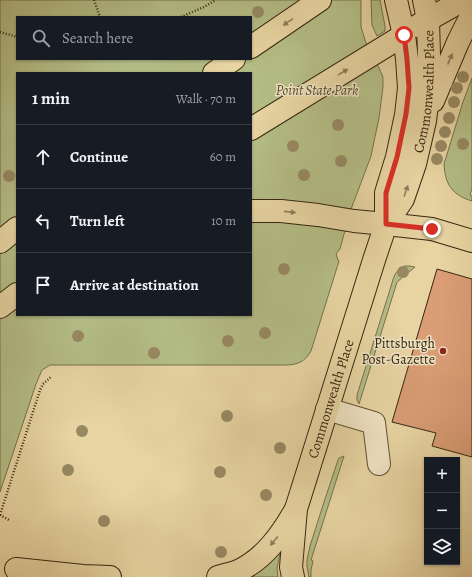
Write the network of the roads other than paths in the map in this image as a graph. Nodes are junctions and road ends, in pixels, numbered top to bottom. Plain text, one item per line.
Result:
1 (320, 0) edge
2 (396, 0) edge
3 (463, 0) edge
4 (426, 10) edge
5 (472, 14) edge
6 (404, 35) junction
7 (252, 46) edge
8 (233, 60) edge
9 (215, 72) edge
10 (425, 121) junction
11 (252, 128) edge
12 (252, 211) edge
13 (386, 224) junction
14 (16, 229) edge
15 (472, 241) edge
16 (0, 242) edge
17 (16, 295) edge
18 (0, 307) edge
19 (327, 409) junction
20 (379, 464) dead end
21 (296, 509) junction
22 (8, 565) edge
23 (43, 577) edge
24 (110, 577) edge
25 (218, 577) edge
26 (293, 577) edge

1 -> 7 main road
2 - 6 main road, Commonwealth Place
3 - 4 main road
4 - 6 main road
4 - 10 main road, Commonwealth Place
10 -> 5 main road
11 -> 6 main road
6 - 13 main road, Commonwealth Place
8 - 9 main road
13 -> 10 main road, Commonwealth Place
12 -> 13 main road
13 - 15 main road
13 - 19 main road, Commonwealth Place
14 - 16 main road
17 - 18 main road
19 - 20 lane
19 - 21 main road, Commonwealth Place
21 -> 25 main road
21 - 26 main road, Commonwealth Place
22 - 23 main road
22 - 24 main road

